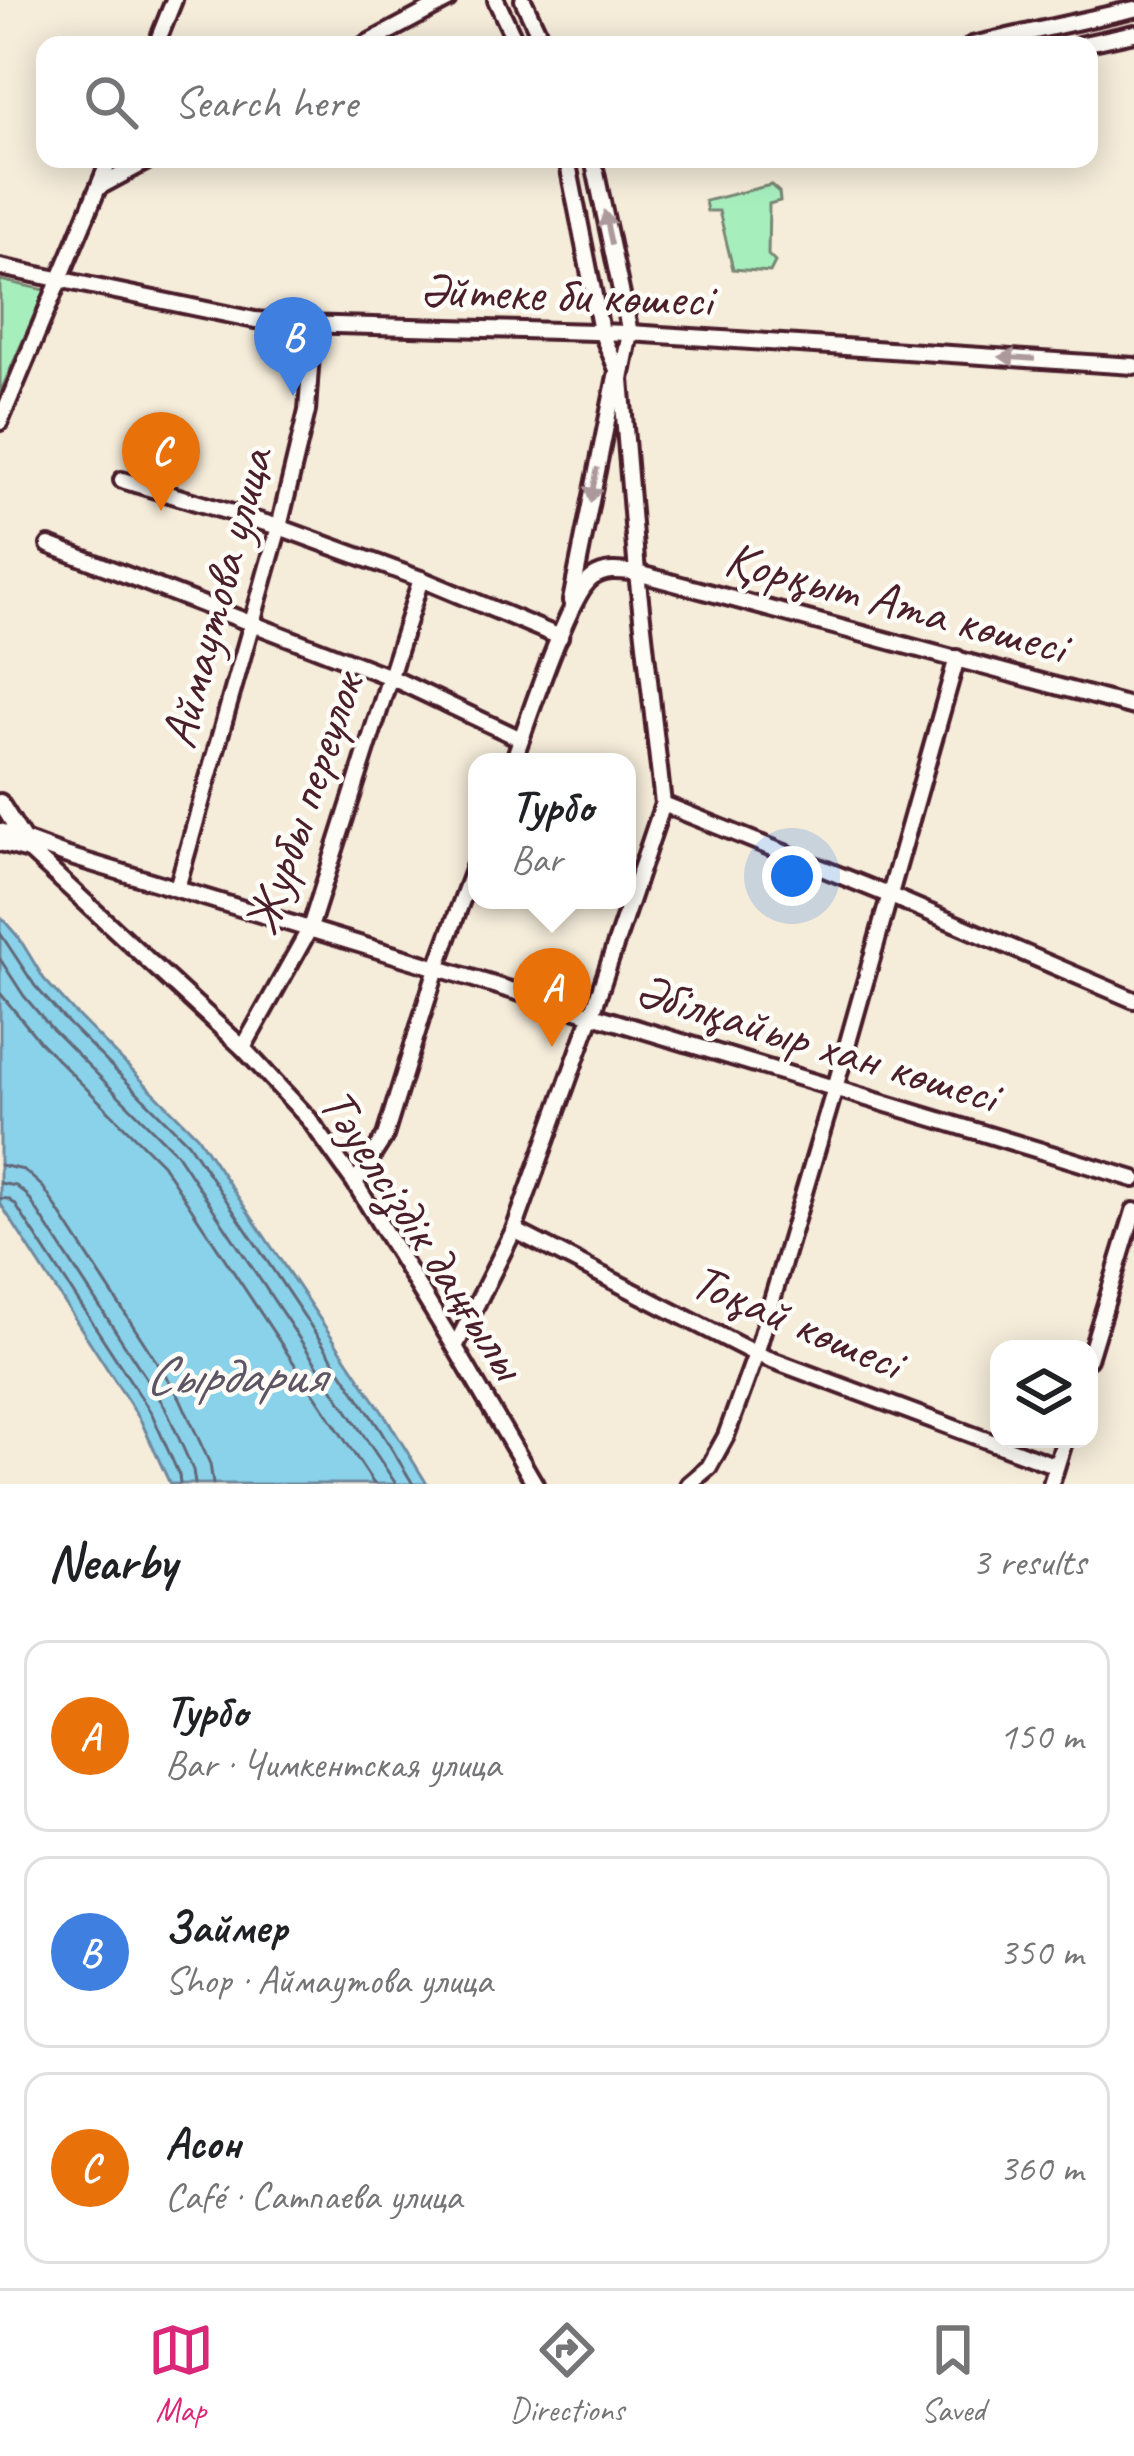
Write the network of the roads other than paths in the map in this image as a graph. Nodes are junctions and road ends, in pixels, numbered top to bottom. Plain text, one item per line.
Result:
1 (174, 0) edge
2 (448, 0) edge
3 (496, 0) edge
4 (523, 0) edge
5 (1134, 9) edge
6 (1134, 33) edge
7 (160, 36) edge
8 (381, 36) edge
9 (513, 36) edge
10 (540, 36) edge
11 (1012, 36) edge
12 (1098, 41) edge
13 (106, 168) edge
14 (134, 168) edge
15 (569, 168) edge
16 (595, 168) edge
17 (99, 187) junction
18 (0, 267) edge
19 (60, 280) junction
20 (313, 325) junction
21 (601, 331) junction
22 (630, 333) junction
23 (1134, 366) edge
24 (619, 375) junction
25 (0, 422) edge
26 (122, 479) dead end
27 (279, 527) junction
28 (49, 545) dead end
29 (638, 572) junction
30 (421, 579) junction
31 (567, 620) junction
32 (251, 625) junction
33 (560, 637) junction
34 (957, 658) junction
35 (390, 676) junction
36 (1134, 707) edge
37 (521, 739) junction
38 (516, 753) edge
39 (0, 802) edge
40 (663, 804) junction
41 (0, 831) edge
42 (22, 838) junction
43 (0, 843) edge
44 (32, 853) junction
45 (65, 855) junction
46 (468, 884) edge
47 (636, 884) edge
48 (177, 889) junction
49 (891, 896) junction
50 (628, 909) edge
51 (310, 928) junction
52 (437, 968) junction
53 (1134, 1000) edge
54 (592, 1014) junction
55 (243, 1048) junction
56 (836, 1088) junction
57 (1134, 1179) edge
58 (355, 1183) junction
59 (1134, 1211) edge
60 (514, 1230) junction
61 (1095, 1340) edge
62 (455, 1347) junction
63 (756, 1354) junction
64 (1062, 1448) edge
65 (1056, 1466) junction
66 (535, 1484) edge
67 (688, 1484) edge
68 (1051, 1484) edge

1 - 7 street
2 - 8 street
3 - 9 street
4 - 10 street
5 - 11 street
6 - 12 street
13 - 17 street
14 - 17 street
15 - 21 street
22 -> 16 street
17 - 19 street
18 - 19 street, Әйтеке би көшесі
19 - 20 street, Әйтеке би көшесі
19 - 25 street
20 - 21 street, Әйтеке би көшесі
20 - 27 street, Аймаутова улица
21 - 22 street, Әйтеке би көшесі
21 - 24 street
23 -> 22 street, Әйтеке би көшесі
22 - 24 street
24 - 29 street
24 -> 31 street
26 - 27 street
27 - 30 street
27 - 32 street, Аймаутова улица
28 - 32 street
29 - 31 street
29 - 34 street, Қорқыт Ата көшесі
29 - 40 street
30 - 33 street
30 - 35 street, Журбы переулок
31 - 33 street
32 - 35 street
32 - 48 street, Аймаутова улица
33 - 37 street
34 - 36 street, Қорқыт Ата көшесі
34 - 49 street
35 - 37 street
35 - 51 street, Журбы переулок
37 - 38 street
39 - 42 street, Тәуелсіздік даңғылы
40 - 47 street
40 - 49 street
41 - 42 street
42 - 44 street, Тәуелсіздік даңғылы
42 - 45 street
43 - 44 street
44 - 45 street
44 - 55 street, Тәуелсіздік даңғылы
45 - 48 street, Әбілқайыр хан көшесі
46 - 52 street
48 - 51 street, Әбілқайыр хан көшесі
49 - 53 street
49 - 56 street
50 - 54 street
51 - 52 street, Әбілқайыр хан көшесі
51 - 55 street, Журбы переулок
52 - 54 street, Әбілқайыр хан көшесі
52 - 58 street
54 - 56 street, Әбілқайыр хан көшесі
54 - 60 street
55 - 58 street, Тәуелсіздік даңғылы
56 - 57 street, Әбілқайыр хан көшесі
56 - 63 street
58 - 62 street, Тәуелсіздік даңғылы
59 - 61 street
60 - 62 street
60 - 63 street, Тоқай көшесі
62 - 66 street, Тәуелсіздік даңғылы
63 - 65 street, Тоқай көшесі
63 - 67 street
64 - 65 street
65 - 68 street

